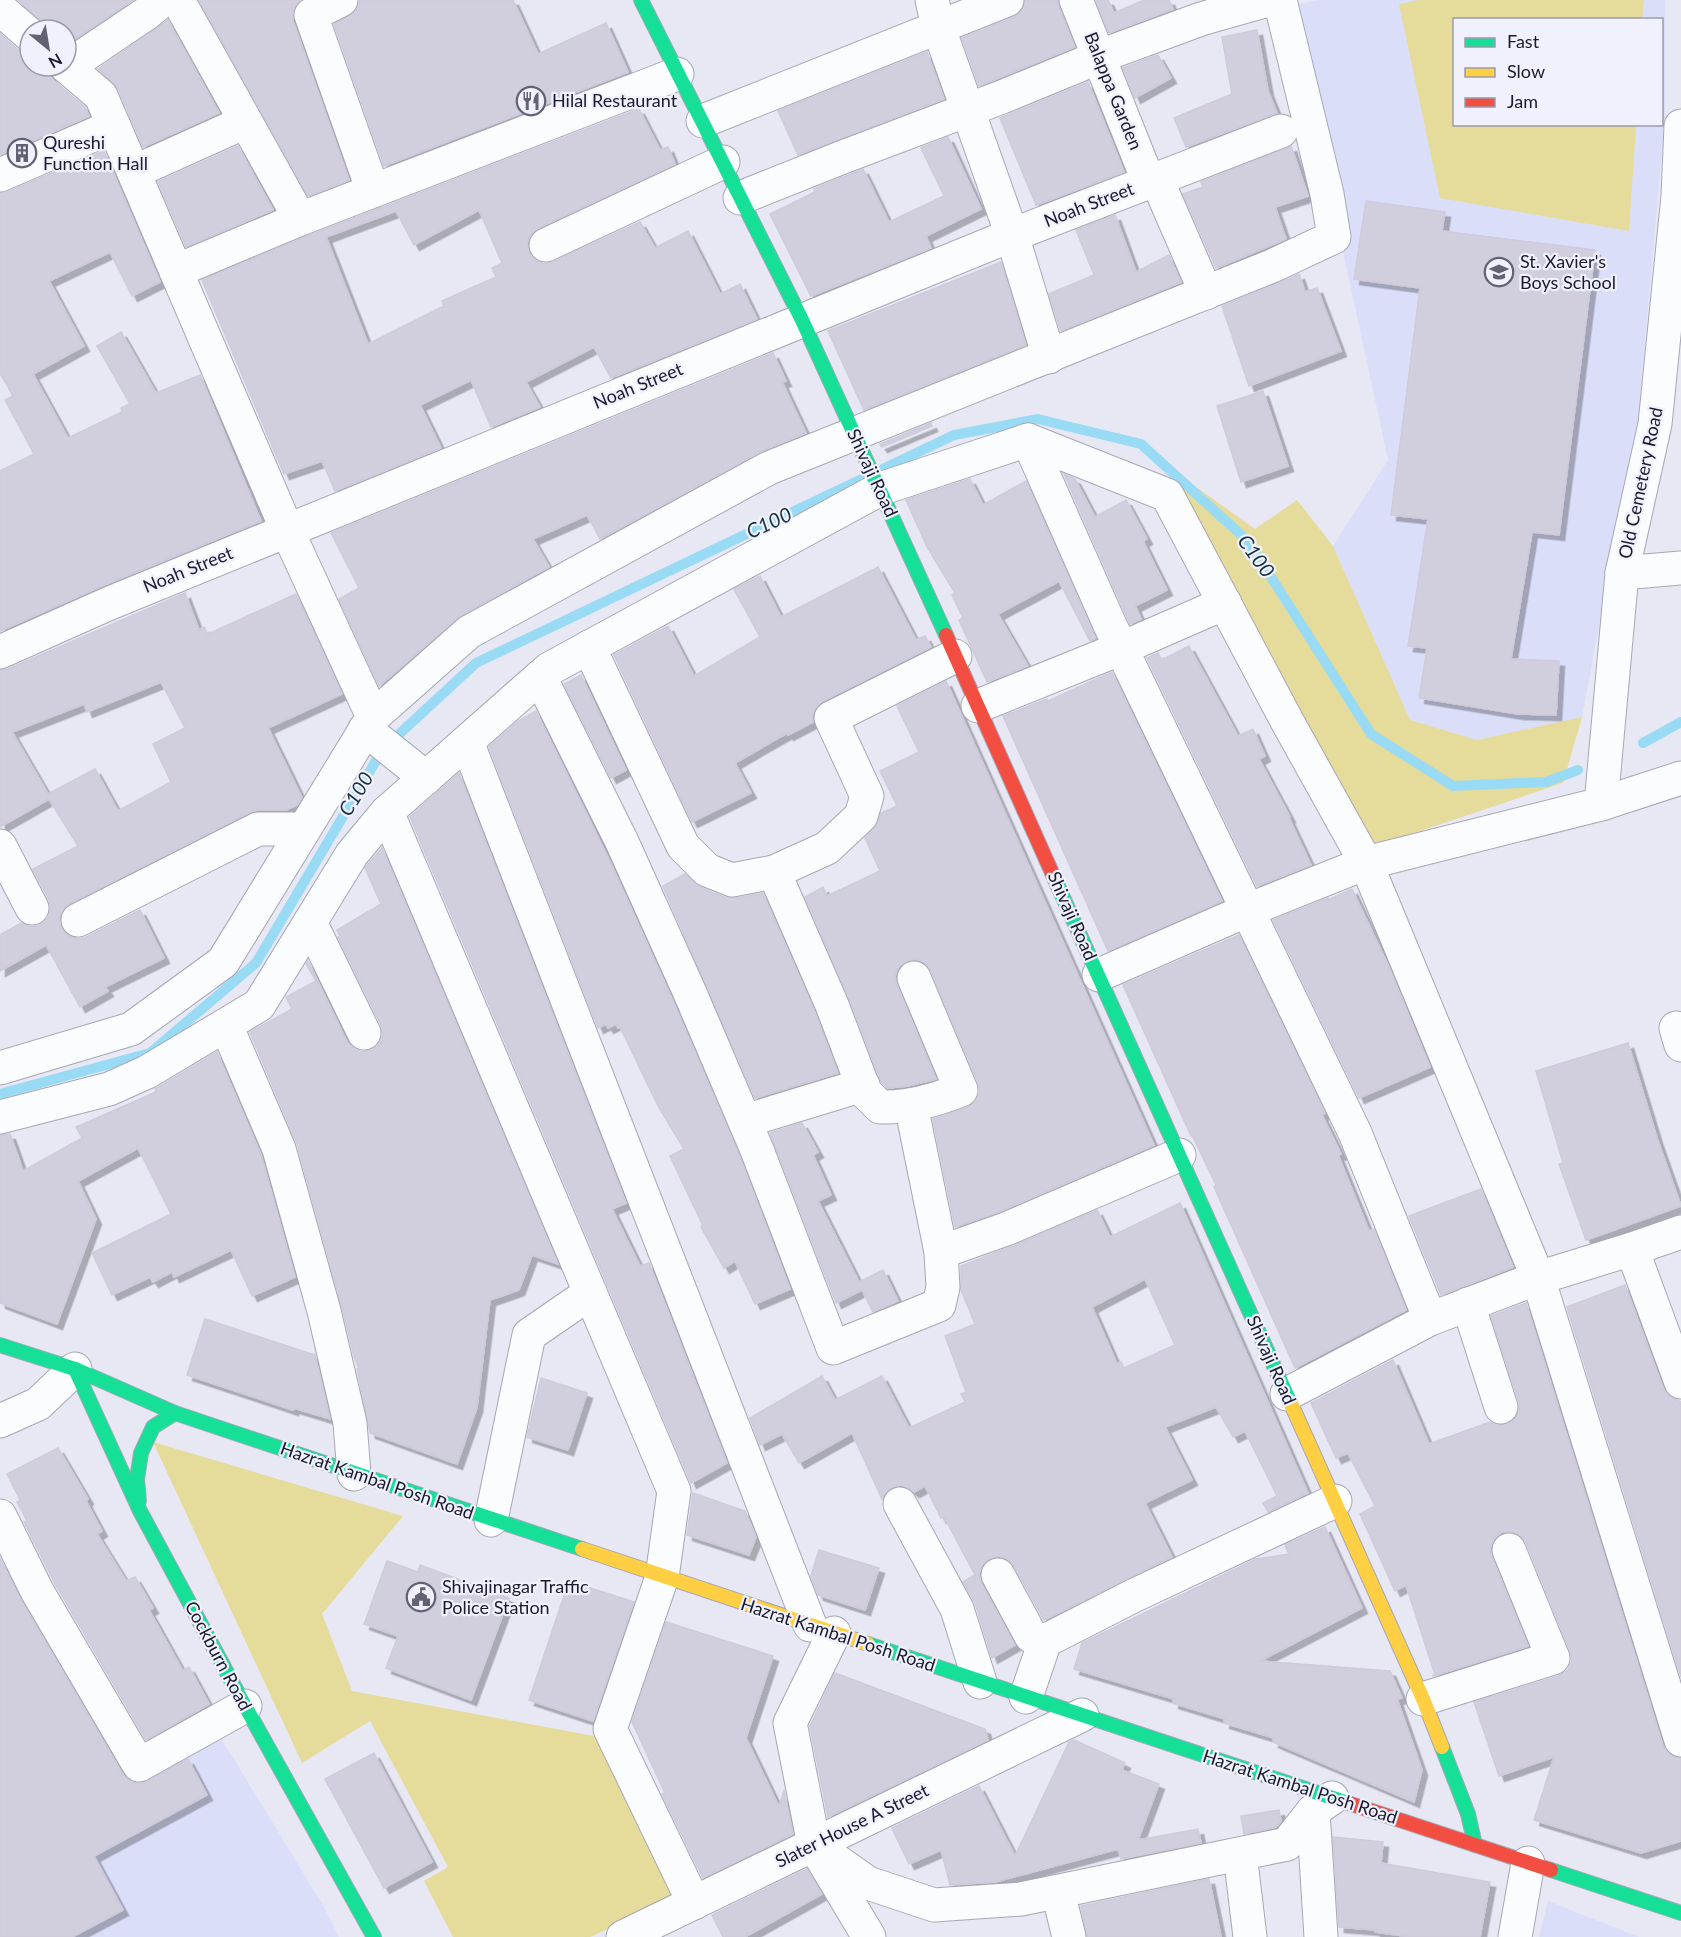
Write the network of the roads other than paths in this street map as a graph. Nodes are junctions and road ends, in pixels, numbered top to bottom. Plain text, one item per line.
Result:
1 (163, 0) edge
2 (178, 0) edge
3 (340, 0) edge
4 (641, 0) edge
5 (1007, 0) edge
6 (1076, 0) edge
7 (1265, 1) edge
8 (308, 7) edge
9 (0, 9) edge
10 (935, 13) edge
11 (18, 25) edge
12 (1099, 57) junction
13 (78, 58) edge
14 (677, 74) junction
15 (78, 76) edge
16 (968, 109) junction
17 (703, 121) junction
18 (245, 122) junction
19 (114, 126) junction
20 (1681, 126) edge
21 (1281, 131) dead end
22 (723, 162) junction
23 (134, 172) junction
24 (0, 176) edge
25 (1153, 181) junction
26 (373, 191) junction
27 (740, 198) junction
28 (300, 219) junction
29 (1012, 235) junction
30 (546, 245) dead end
31 (176, 271) junction
32 (1206, 293) junction
33 (802, 320) junction
34 (1049, 357) junction
35 (1028, 440) junction
36 (859, 442) junction
37 (878, 486) junction
38 (287, 530) junction
39 (1681, 568) edge
40 (1622, 573) junction
41 (1225, 603) junction
42 (590, 647) junction
43 (1122, 648) junction
44 (0, 651) edge
45 (955, 656) junction
46 (540, 677) junction
47 (978, 706) junction
48 (370, 727) junction
49 (467, 742) junction
50 (426, 778) junction
51 (1681, 778) edge
52 (1601, 804) junction
53 (387, 812) junction
54 (304, 829) junction
55 (0, 846) edge
56 (1366, 863) junction
57 (774, 872) junction
58 (32, 908) dead end
59 (1248, 910) junction
60 (78, 920) dead end
61 (310, 922) junction
62 (1098, 975) junction
63 (914, 978) dead end
64 (226, 1025) junction
65 (364, 1033) dead end
66 (0, 1068) edge
67 (863, 1085) junction
68 (911, 1105) junction
69 (0, 1118) edge
70 (745, 1121) junction
71 (1179, 1155) junction
72 (1681, 1232) edge
73 (1632, 1249) junction
74 (941, 1252) junction
75 (1538, 1278) junction
76 (590, 1293) junction
77 (1468, 1304) junction
78 (1430, 1319) junction
79 (0, 1345) edge
80 (75, 1369) junction
81 (1681, 1382) edge
82 (1287, 1394) junction
83 (1501, 1407) dead end
84 (175, 1413) junction
85 (0, 1420) edge
86 (354, 1474) junction
87 (1335, 1501) junction
88 (900, 1504) dead end
89 (140, 1511) junction
90 (0, 1516) edge
91 (491, 1520) junction
92 (1509, 1550) dead end
93 (998, 1575) dead end
94 (662, 1576) junction
95 (822, 1629) junction
96 (1045, 1641) junction
97 (980, 1682) junction
98 (1026, 1696) junction
99 (1423, 1699) junction
100 (245, 1706) junction
101 (1082, 1714) junction
102 (1681, 1740) edge
103 (1323, 1804) junction
104 (814, 1845) junction
105 (1475, 1845) junction
106 (1240, 1854) junction
107 (1528, 1863) junction
108 (1058, 1892) junction
109 (694, 1903) junction
110 (1681, 1913) edge
111 (374, 1937) edge
112 (623, 1937) edge
113 (869, 1937) edge
114 (1069, 1937) edge
115 (1250, 1937) edge
116 (1320, 1937) edge
117 (1515, 1937) edge

1 - 13 street
2 - 18 street
3 - 8 street
4 - 14 street, Shivaji Road
5 - 10 street
6 - 12 street, Balappa Garden
7 - 12 street
7 - 32 street
8 - 26 street
9 - 11 street
10 - 16 street
10 - 17 street
12 - 16 street
12 - 25 street, Balappa Garden
14 - 17 street, Shivaji Road
14 - 26 street
15 - 19 street
16 - 27 street
16 - 29 street
17 - 22 street, Shivaji Road
18 - 23 street
18 - 28 street
19 - 23 street
19 - 24 street
20 - 40 street, Old Cemetery Road
21 - 25 street, Noah Street
22 - 27 street, Shivaji Road
22 - 30 street
23 - 31 street
25 - 29 street, Noah Street
25 - 32 street, Balappa Garden
26 - 28 street
27 - 33 street, Shivaji Road
28 - 31 street
29 - 33 street, Noah Street
29 - 34 street
31 - 38 street
32 - 34 street
33 - 36 street, Shivaji Road
33 - 38 street, Noah Street
34 - 36 street
35 - 37 street
35 - 41 street
35 - 43 street
36 - 37 street, Shivaji Road
36 - 48 street
37 - 42 street
37 - 45 street, Shivaji Road
38 - 44 street, Noah Street
38 - 48 street
39 - 40 street
40 - 52 street, Old Cemetery Road
41 - 43 street
41 - 56 street
42 - 46 street
42 - 57 street
43 - 47 street
43 - 59 street
45 - 47 street, Shivaji Road
45 - 57 street
46 - 49 street
46 - 70 street
47 - 62 street, Shivaji Road
48 - 50 street
48 - 54 street
49 - 50 street
49 - 95 street
50 - 53 street
51 - 52 street
52 - 56 street
53 - 61 street
53 - 76 street
54 - 60 street
54 - 66 street
55 - 58 street
56 - 59 street
56 - 75 street
57 - 67 street
59 - 62 street
59 - 78 street
61 - 64 street
61 - 65 street
62 - 71 street, Shivaji Road
63 - 68 street
64 - 69 street
64 - 86 street
67 - 68 street
67 - 70 street
68 - 74 street
70 - 74 street
71 - 74 street
71 - 82 street, Shivaji Road
72 - 73 street
73 - 75 street
73 - 81 street
75 - 77 street
75 - 102 street
76 - 91 street
76 - 94 street
77 - 78 street
77 - 83 street
78 - 82 street
79 - 80 street, Hazrat Kambal Posh Road
80 - 84 street, Hazrat Kambal Posh Road
80 - 85 street
80 - 89 street, Cockburn Road
82 - 87 street, Shivaji Road
84 - 86 street, Hazrat Kambal Posh Road
84 - 89 street
86 - 91 street, Hazrat Kambal Posh Road
87 - 96 street
87 - 99 street, Shivaji Road
88 - 97 street
89 - 100 street, Cockburn Road
90 - 100 street
91 - 94 street, Hazrat Kambal Posh Road
92 - 99 street
93 - 96 street
94 - 95 street, Hazrat Kambal Posh Road
94 - 109 street
95 - 97 street, Hazrat Kambal Posh Road
95 - 104 street
96 - 98 street
97 - 98 street, Hazrat Kambal Posh Road
98 - 101 street, Hazrat Kambal Posh Road
99 - 105 street, Shivaji Road
100 - 111 street, Cockburn Road
101 - 103 street, Hazrat Kambal Posh Road
101 - 104 street, Slater House A Street
103 - 105 street, Hazrat Kambal Posh Road
103 - 106 street
103 - 116 street
104 - 108 street
104 - 109 street, Slater House A Street
104 - 113 street
105 - 107 street, Hazrat Kambal Posh Road
106 - 108 street
106 - 115 street
107 - 110 street, Hazrat Kambal Posh Road
107 - 117 street
108 - 114 street
109 - 112 street, Slater House A Street

